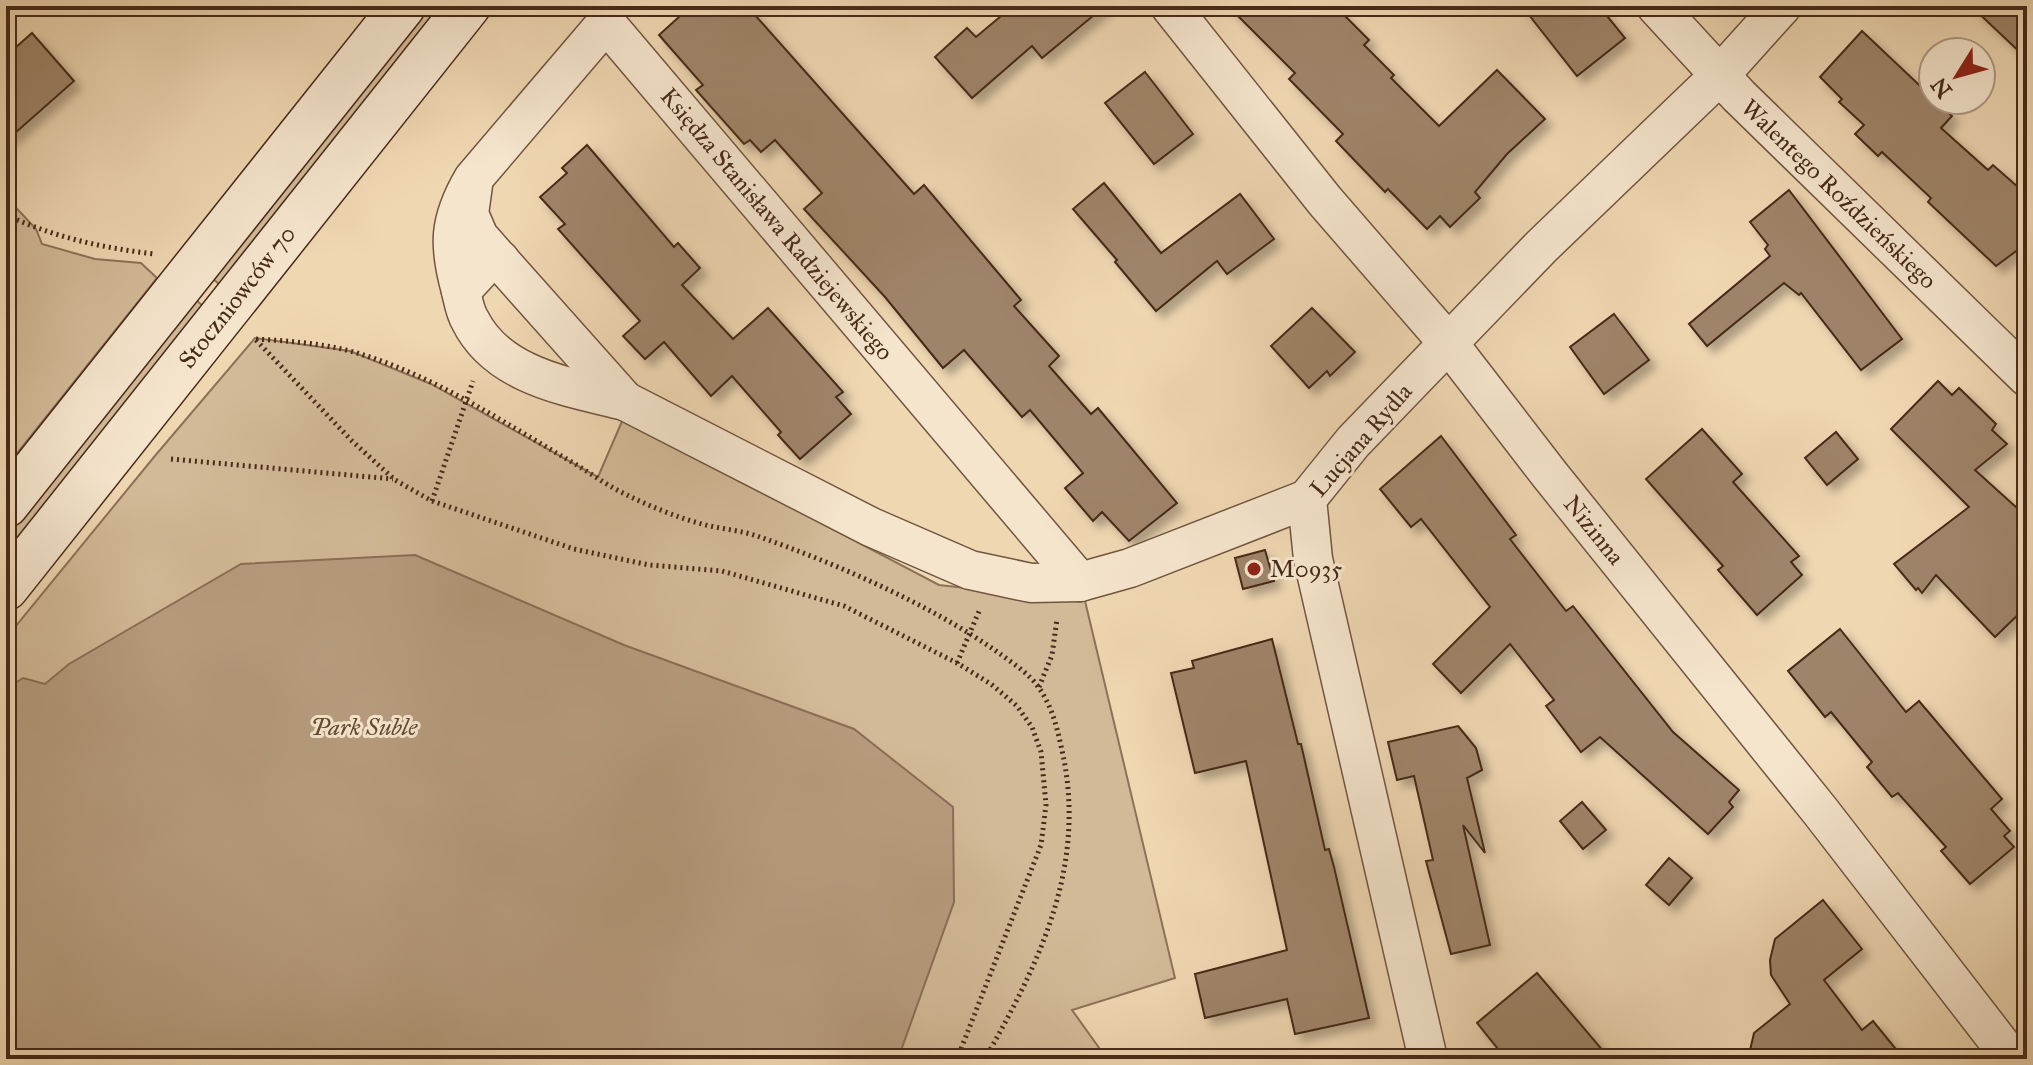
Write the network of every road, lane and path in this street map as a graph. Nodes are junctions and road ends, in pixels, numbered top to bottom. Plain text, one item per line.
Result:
1 (403, 6) edge
2 (468, 6) edge
3 (1170, 6) edge
4 (1656, 6) edge
5 (1782, 6) edge
6 (1719, 76) junction
7 (473, 179) junction
8 (6, 215) edge
9 (160, 254) dead end
10 (500, 260) junction
11 (461, 291) junction
12 (480, 334) junction
13 (1449, 344) junction
14 (2027, 377) edge
15 (467, 401) junction
16 (625, 401) junction
17 (171, 459) dead end
18 (395, 480) junction
19 (1307, 499) junction
20 (432, 501) junction
21 (6, 505) edge
22 (1071, 582) junction
23 (6, 588) edge
24 (971, 633) junction
25 (957, 663) junction
26 (1039, 687) junction
27 (957, 1059) edge
28 (985, 1059) edge
29 (1428, 1059) edge
30 (2012, 1059) edge

1 - 21 street
2 - 23 street, Stoczniowców 70
3 - 13 street, Nizinna
4 - 6 street, Walentego Roździeńskiego
5 - 6 street, Lucjana Rydla
6 - 13 street, Lucjana Rydla
6 - 14 street, Walentego Roździeńskiego
7 - 10 street, Księdza Stanisława Radziejewskiego
7 - 11 street, Księdza Stanisława Radziejewskiego
7 - 22 street, Księdza Stanisława Radziejewskiego
8 - 9 path
10 - 11 street
10 - 16 street, Księdza Stanisława Radziejewskiego
11 - 12 street, Księdza Stanisława Radziejewskiego
12 - 15 path
12 - 16 street, Księdza Stanisława Radziejewskiego
13 - 19 street, Lucjana Rydla
13 - 30 street, Nizinna
15 - 18 path
15 - 20 path
15 - 24 path
16 - 22 street, Księdza Stanisława Radziejewskiego
17 - 18 path
18 - 20 path
19 - 22 street, Księdza Stanisława Radziejewskiego
19 - 29 street, Lucjana Rydla
20 - 25 path
22 - 26 path
24 - 25 path
24 - 26 path
25 - 27 path
26 - 28 path

